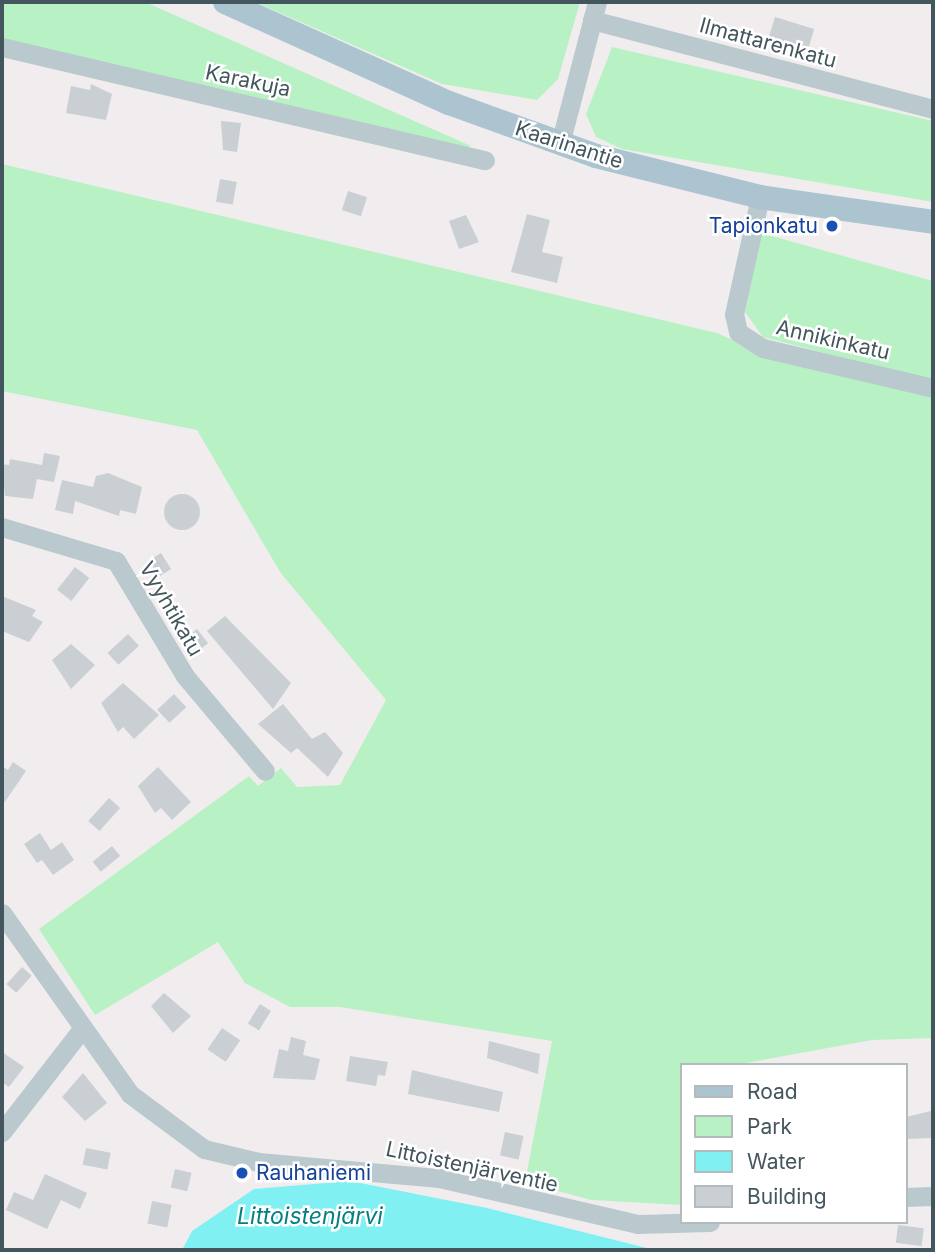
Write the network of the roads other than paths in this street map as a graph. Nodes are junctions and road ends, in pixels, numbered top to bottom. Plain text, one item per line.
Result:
1 (225, 2) edge
2 (595, 11) edge
3 (2, 47) edge
4 (933, 109) edge
5 (560, 144) junction
6 (485, 160) dead end
7 (760, 197) junction
8 (933, 222) edge
9 (933, 388) edge
10 (2, 527) edge
11 (265, 771) dead end
12 (2, 914) edge
13 (81, 1030) junction
14 (2, 1132) edge
15 (933, 1196) edge
16 (907, 1197) edge
17 (680, 1223) edge

1 - 5 main road, Kaarinantie
2 - 4 street, Ilmattarenkatu
2 - 5 street
3 - 6 street, Karakuja
5 - 7 main road, Kaarinantie
7 - 8 main road, Kaarinantie
7 - 9 street, Annikinkatu
10 - 11 street, Vyyhtikatu
12 - 13 street, Littoistenjärventie
13 - 14 street
13 - 17 street, Littoistenjärventie
15 - 16 street

